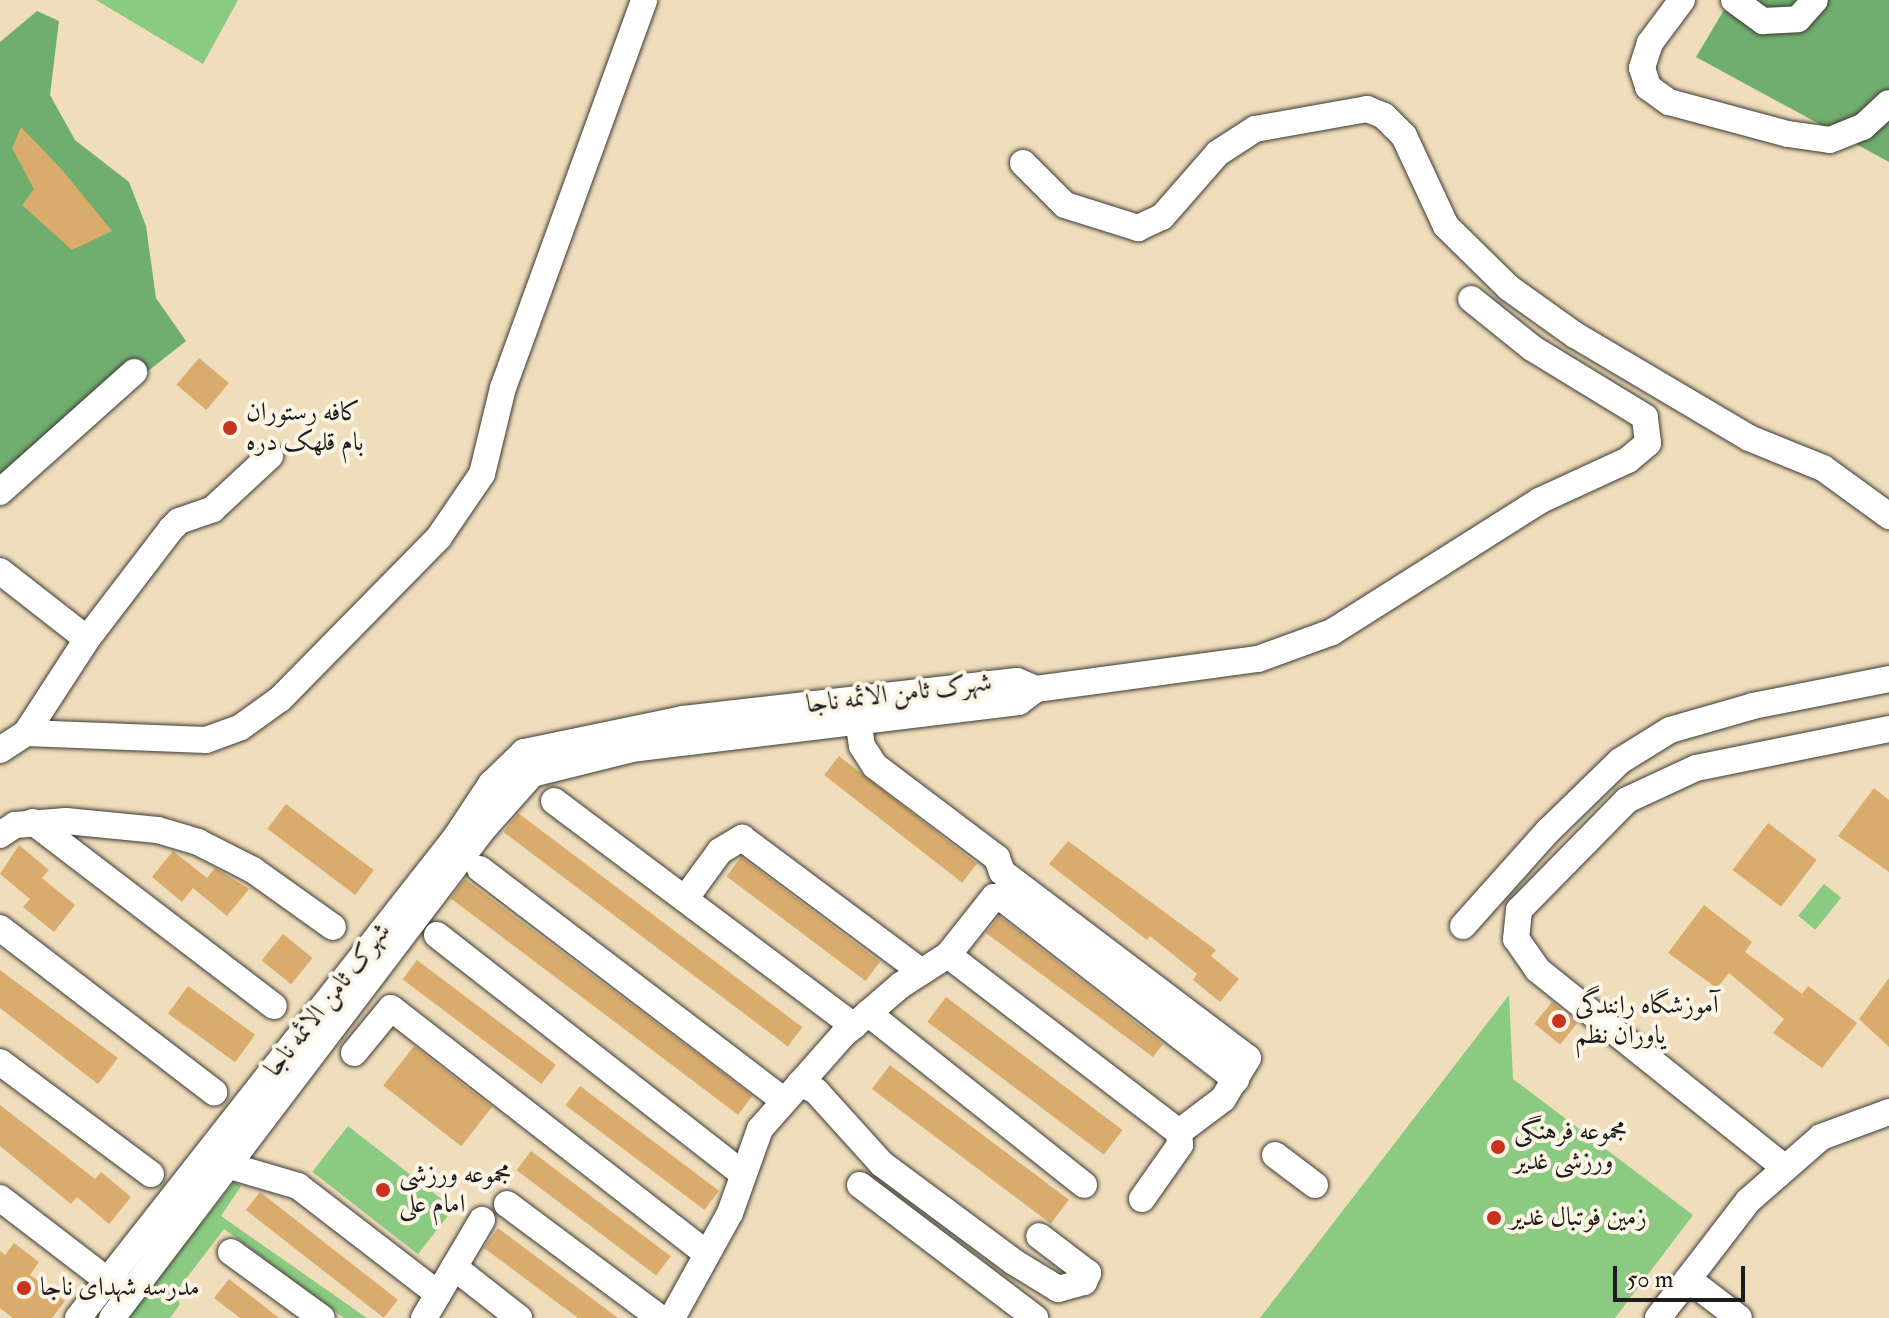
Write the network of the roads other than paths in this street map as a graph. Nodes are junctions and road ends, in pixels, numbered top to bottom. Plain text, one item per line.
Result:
1 (644, 0) edge
2 (1682, 0) edge
3 (1734, 0) edge
4 (1815, 0) edge
5 (1889, 103) edge
6 (1023, 163) dead end
7 (1471, 299) dead end
8 (134, 372) dead end
9 (270, 456) dead end
10 (0, 492) edge
11 (1889, 516) edge
12 (0, 571) edge
13 (87, 639) junction
14 (1889, 679) edge
15 (856, 711) junction
16 (1889, 729) edge
17 (26, 733) junction
18 (0, 750) edge
19 (554, 801) dead end
20 (33, 822) junction
21 (0, 835) edge
22 (480, 869) dead end
23 (685, 899) junction
24 (1463, 926) dead end
25 (333, 927) dead end
26 (0, 928) edge
27 (437, 935) dead end
28 (948, 955) junction
29 (922, 972) junction
30 (274, 1006) dead end
31 (328, 1017) junction
32 (861, 1019) junction
33 (354, 1053) dead end
34 (0, 1062) edge
35 (1236, 1080) junction
36 (214, 1092) dead end
37 (792, 1092) junction
38 (1889, 1112) edge
39 (1179, 1132) junction
40 (1275, 1155) dead end
41 (230, 1166) junction
42 (1785, 1168) junction
43 (742, 1173) junction
44 (151, 1174) dead end
45 (860, 1185) dead end
46 (1084, 1185) dead end
47 (1315, 1185) dead end
48 (0, 1198) edge
49 (1142, 1199) dead end
50 (507, 1204) dead end
51 (482, 1220) dead end
52 (1039, 1236) dead end
53 (231, 1252) dead end
54 (706, 1253) junction
55 (454, 1267) junction
56 (1688, 1279) junction
57 (107, 1281) junction
58 (438, 1294) junction
59 (128, 1297) junction
60 (78, 1318) edge
61 (112, 1318) edge
62 (322, 1318) edge
63 (424, 1318) edge
64 (519, 1318) edge
65 (660, 1318) edge
66 (672, 1318) edge
67 (1035, 1318) edge
68 (1658, 1318) edge
69 (1739, 1318) edge

1 - 17 street
2 - 5 street
3 - 4 street
6 - 11 street
7 - 15 street, شهرک ثامن الائمه ناجا
8 - 10 street
9 - 13 street
12 - 13 street
13 - 17 street
14 - 24 street
15 - 31 street, شهرک ثامن الائمه ناجا
15 - 35 street
16 - 42 street
17 - 18 street
19 - 23 street
20 - 21 street
20 - 25 street
20 - 30 street
22 - 37 street
23 - 29 street
23 - 32 street
26 - 36 street
27 - 43 street
28 - 29 street
28 - 35 street
28 - 39 street
29 - 32 street
31 - 41 street, شهرک ثامن الائمه ناجا
31 - 57 street, شهرک ثامن الائمه ناجا
32 - 37 street
32 - 46 street
33 - 54 street
34 - 44 street
35 - 39 street
37 - 43 street
37 - 52 street
38 - 42 street
39 - 49 street
40 - 47 street
41 - 58 street
41 - 59 street, شهرک ثامن الائمه ناجا
42 - 56 street
43 - 54 street
45 - 67 street
48 - 57 street
50 - 65 street
51 - 55 street
53 - 62 street
54 - 66 street
55 - 58 street
55 - 64 street
56 - 68 street
56 - 69 street
57 - 59 street
57 - 60 street, شهرک ثامن الائمه ناجا
58 - 63 street
59 - 61 street, شهرک ثامن الائمه ناجا

